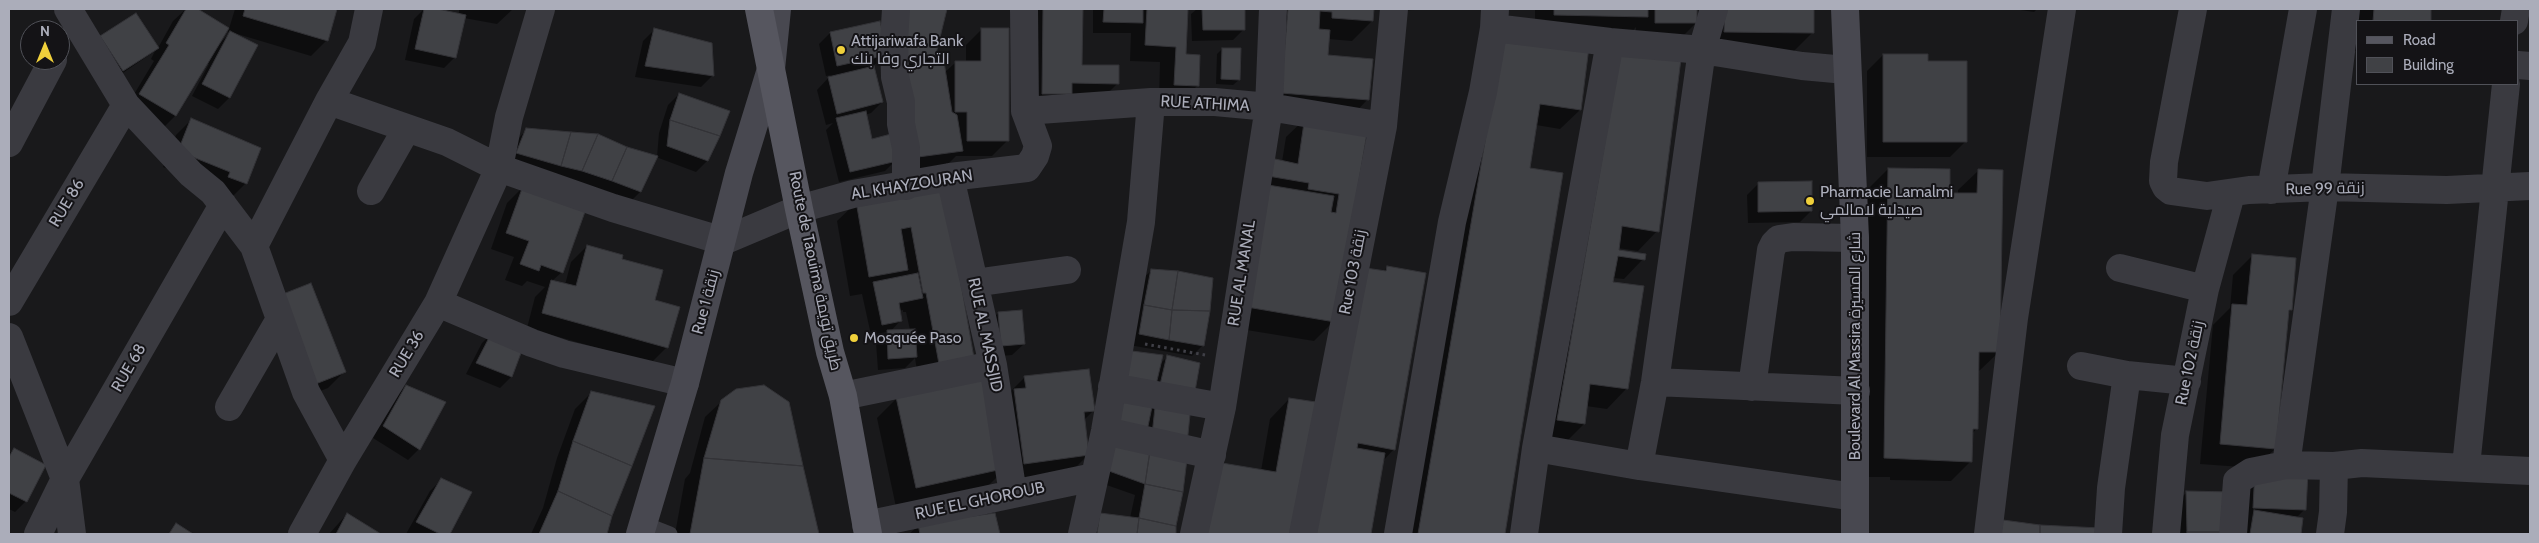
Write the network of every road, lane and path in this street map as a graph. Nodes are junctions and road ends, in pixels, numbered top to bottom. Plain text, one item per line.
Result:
1 (368, 9) edge
2 (541, 9) edge
3 (759, 9) edge
4 (777, 9) edge
5 (896, 9) edge
6 (1024, 9) edge
7 (1274, 9) edge
8 (1394, 9) edge
9 (1714, 9) edge
10 (1845, 9) edge
11 (2062, 9) edge
12 (2193, 9) edge
13 (2303, 9) edge
14 (2346, 9) edge
15 (74, 12) edge
16 (1495, 18) edge
17 (1610, 42) junction
18 (1702, 50) junction
19 (2350, 53) edge
20 (48, 70) edge
21 (771, 70) junction
22 (1846, 70) junction
23 (2506, 85) edge
24 (328, 101) junction
25 (1151, 102) junction
26 (126, 105) junction
27 (1269, 107) junction
28 (1026, 111) junction
29 (1383, 126) junction
30 (407, 128) junction
31 (9, 143) edge
32 (499, 168) junction
33 (950, 177) junction
34 (906, 186) junction
35 (2530, 186) edge
36 (2325, 187) junction
37 (2495, 187) junction
38 (2271, 190) junction
39 (371, 191) dead end
40 (2231, 194) junction
41 (223, 205) junction
42 (799, 209) junction
43 (1855, 238) junction
44 (723, 241) junction
45 (254, 246) junction
46 (2120, 268) dead end
47 (1067, 270) dead end
48 (974, 283) junction
49 (2205, 288) junction
50 (9, 302) edge
51 (438, 303) junction
52 (280, 319) junction
53 (9, 337) edge
54 (1120, 339) junction
55 (1228, 360) junction
56 (993, 366) junction
57 (2081, 366) dead end
58 (2127, 375) junction
59 (2187, 381) junction
60 (685, 382) junction
61 (1655, 382) junction
62 (1112, 387) junction
63 (1752, 387) junction
64 (1856, 392) junction
65 (843, 396) junction
66 (1222, 406) junction
67 (228, 407) dead end
68 (1105, 431) junction
69 (1536, 448) junction
70 (1212, 455) junction
71 (342, 460) junction
72 (2286, 465) junction
73 (1639, 466) junction
74 (2334, 466) junction
75 (2466, 466) junction
76 (2530, 471) edge
77 (1094, 477) junction
78 (65, 479) junction
79 (1013, 494) junction
80 (1855, 497) junction
81 (641, 528) edge
82 (867, 530) edge
83 (38, 534) edge
84 (72, 534) edge
85 (302, 534) edge
86 (670, 534) edge
87 (1082, 534) edge
88 (1194, 534) edge
89 (1303, 534) edge
90 (1398, 534) edge
91 (1524, 534) edge
92 (1855, 534) edge
93 (1988, 534) edge
94 (2108, 534) edge
95 (2166, 534) edge
96 (2233, 534) edge
97 (2330, 534) edge

1 - 24 street
2 - 32 street, RUE 36
3 - 21 main road, Route de Taouima طريق تويمة
4 - 21 street, Rue 1 زنقة
5 - 34 street
6 - 28 street
7 - 27 street, RUE AL MANAL
8 - 29 street, Rue 103 زنقة
9 - 18 street
10 - 22 street, Boulevard Al Massira شارع المسيرة
11 - 93 street
12 - 40 street, Rue 99 زنقة
13 - 38 street
14 - 19 street
15 - 26 street
16 - 17 street
16 - 90 street
17 - 18 street
17 - 69 street
18 - 22 street
18 - 61 street
19 - 36 street
20 - 31 street
21 - 42 main road, Route de Taouima طريق تويمة
21 - 44 street, Rue 1 زنقة
22 - 43 street, Boulevard Al Massira شارع المسيرة
23 - 37 street
24 - 30 street
24 - 45 street
25 - 27 street, RUE ATHIMA
25 - 28 street, RUE ATHIMA
25 - 54 street
26 - 41 street
26 - 50 street, RUE 86
27 - 29 street, RUE ATHIMA
27 - 55 street, RUE AL MANAL
28 - 33 street, AL KHAYZOURAN
29 - 89 street, Rue 103 زنقة
30 - 32 street
30 - 39 street
32 - 44 street
32 - 51 street, RUE 36
33 - 34 street, AL KHAYZOURAN
33 - 48 street, RUE AL MASSJID
34 - 42 street, AL KHAYZOURAN
35 - 37 street, Rue 99 زنقة
36 - 37 street, Rue 99 زنقة
36 - 38 street, Rue 99 زنقة
36 - 72 street
37 - 75 street
38 - 40 street, Rue 99 زنقة
40 - 49 street, Rue 102 زنقة
41 - 45 street
41 - 78 street, RUE 68
42 - 44 street, AL KHAYZOURAN
42 - 65 main road, Route de Taouima طريق تويمة
43 - 63 street
43 - 64 street, Boulevard Al Massira شارع المسيرة
44 - 60 street, Rue 1 زنقة
45 - 52 street
46 - 49 street
47 - 48 street
48 - 56 street, RUE AL MASSJID
49 - 59 street, Rue 102 زنقة
51 - 60 street
51 - 71 street, RUE 36
52 - 67 street
52 - 71 street
53 - 78 street
54 - 55 path
54 - 62 street
55 - 66 street, RUE AL MANAL
56 - 65 street
56 - 79 street, RUE AL MASSJID
57 - 58 street
58 - 59 street
58 - 94 street
59 - 95 street, Rue 102 زنقة
60 - 81 street, Rue 1 زنقة
61 - 63 street
61 - 73 street
62 - 66 street
62 - 68 street
63 - 64 street
64 - 80 street, Boulevard Al Massira شارع المسيرة
65 - 82 main road, Route de Taouima طريق تويمة
66 - 70 street, RUE AL MANAL
68 - 70 street
68 - 77 street
69 - 73 street
69 - 91 street
70 - 88 street, RUE AL MANAL
71 - 85 street, RUE 36
72 - 74 street
72 - 96 street
73 - 80 street
74 - 75 street
74 - 97 street
75 - 76 street
77 - 79 street, RUE EL GHOROUB
77 - 87 street
78 - 83 street, RUE 68
78 - 84 street
79 - 82 street, RUE EL GHOROUB
80 - 92 street, Boulevard Al Massira شارع المسيرة
81 - 86 lane

